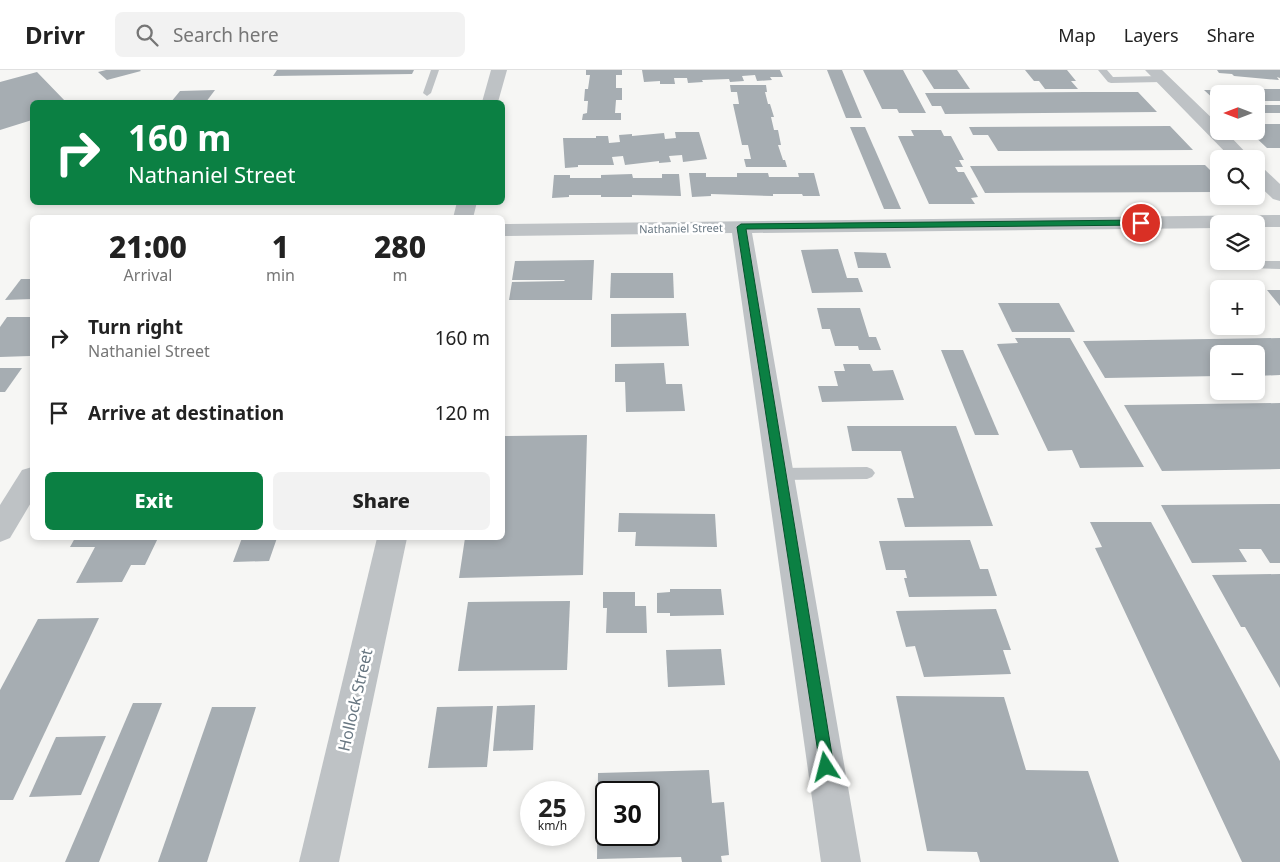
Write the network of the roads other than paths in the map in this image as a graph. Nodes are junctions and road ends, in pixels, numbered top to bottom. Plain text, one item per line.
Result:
1 (435, 70) edge
2 (498, 70) edge
3 (1102, 70) edge
4 (1158, 74) edge
5 (428, 93) dead end
6 (490, 100) edge
7 (1234, 150) edge
8 (1265, 181) edge
9 (1280, 195) edge
10 (1280, 221) edge
11 (741, 227) junction
12 (505, 230) edge
13 (1265, 264) edge
14 (1280, 264) edge
15 (867, 473) dead end
16 (780, 474) junction
17 (30, 481) edge
18 (0, 530) edge
19 (392, 540) edge
20 (319, 862) edge
21 (841, 862) edge

1 - 5 lane
2 - 6 street
3 - 4 lane
4 - 7 street
8 - 9 street
10 - 11 street, Nathaniel Street
11 - 12 street, Nathaniel Street
11 - 16 street
13 - 14 lane
15 - 16 lane
16 - 21 street
17 - 18 street
19 - 20 street, Hollock Street

